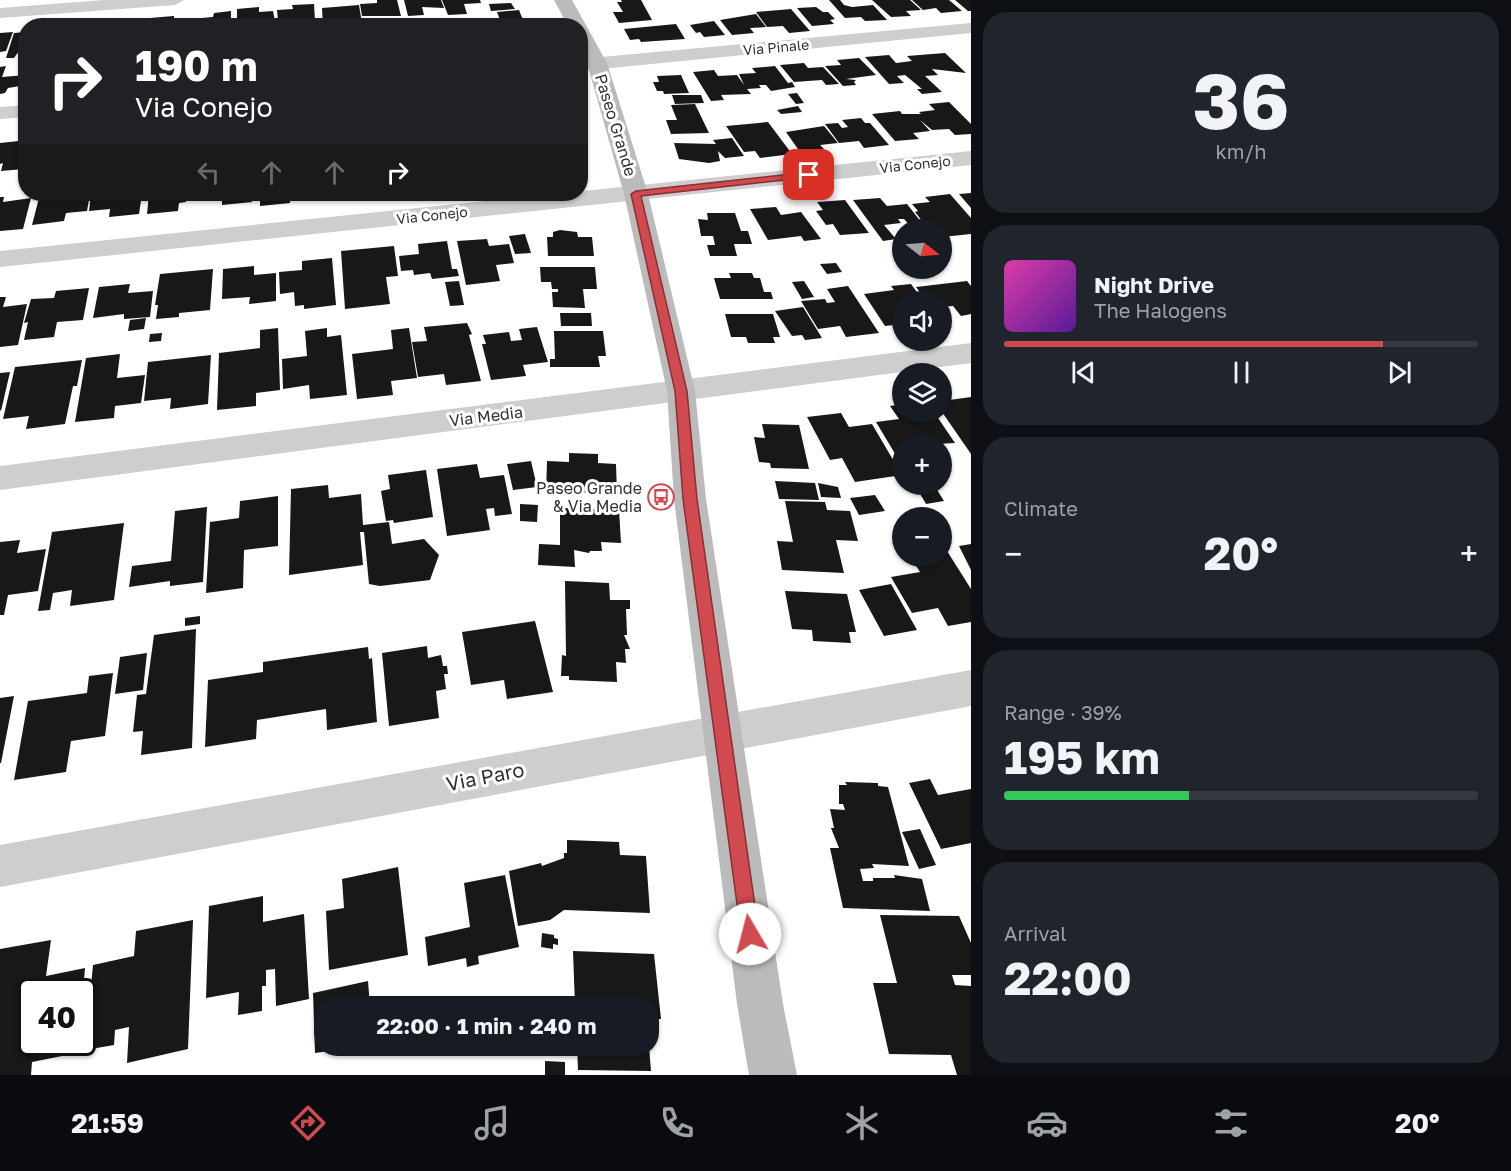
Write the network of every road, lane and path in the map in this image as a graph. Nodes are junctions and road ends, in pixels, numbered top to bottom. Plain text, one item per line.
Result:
1 (175, 0) edge
2 (563, 0) edge
3 (0, 13) edge
4 (573, 18) edge
5 (971, 28) edge
6 (589, 64) edge
7 (18, 112) edge
8 (0, 113) edge
9 (971, 158) edge
10 (636, 194) junction
11 (588, 199) edge
12 (569, 201) edge
13 (0, 260) edge
14 (971, 353) edge
15 (681, 391) junction
16 (0, 478) edge
17 (971, 688) edge
18 (722, 732) junction
19 (0, 866) edge
20 (773, 1075) edge

1 - 3 street
2 - 4 street
5 - 6 street, Via Pinale
6 - 10 street, Paseo Grande
7 - 8 street
9 - 10 street, Via Conejo
10 - 11 street, Via Conejo
10 - 15 street, Paseo Grande
12 - 13 street, Via Conejo
14 - 15 street, Via Media
15 - 16 street, Via Media
15 - 18 street, Paseo Grande
17 - 18 street, Via Paro
18 - 19 street, Via Paro
18 - 20 street, Paseo Grande

